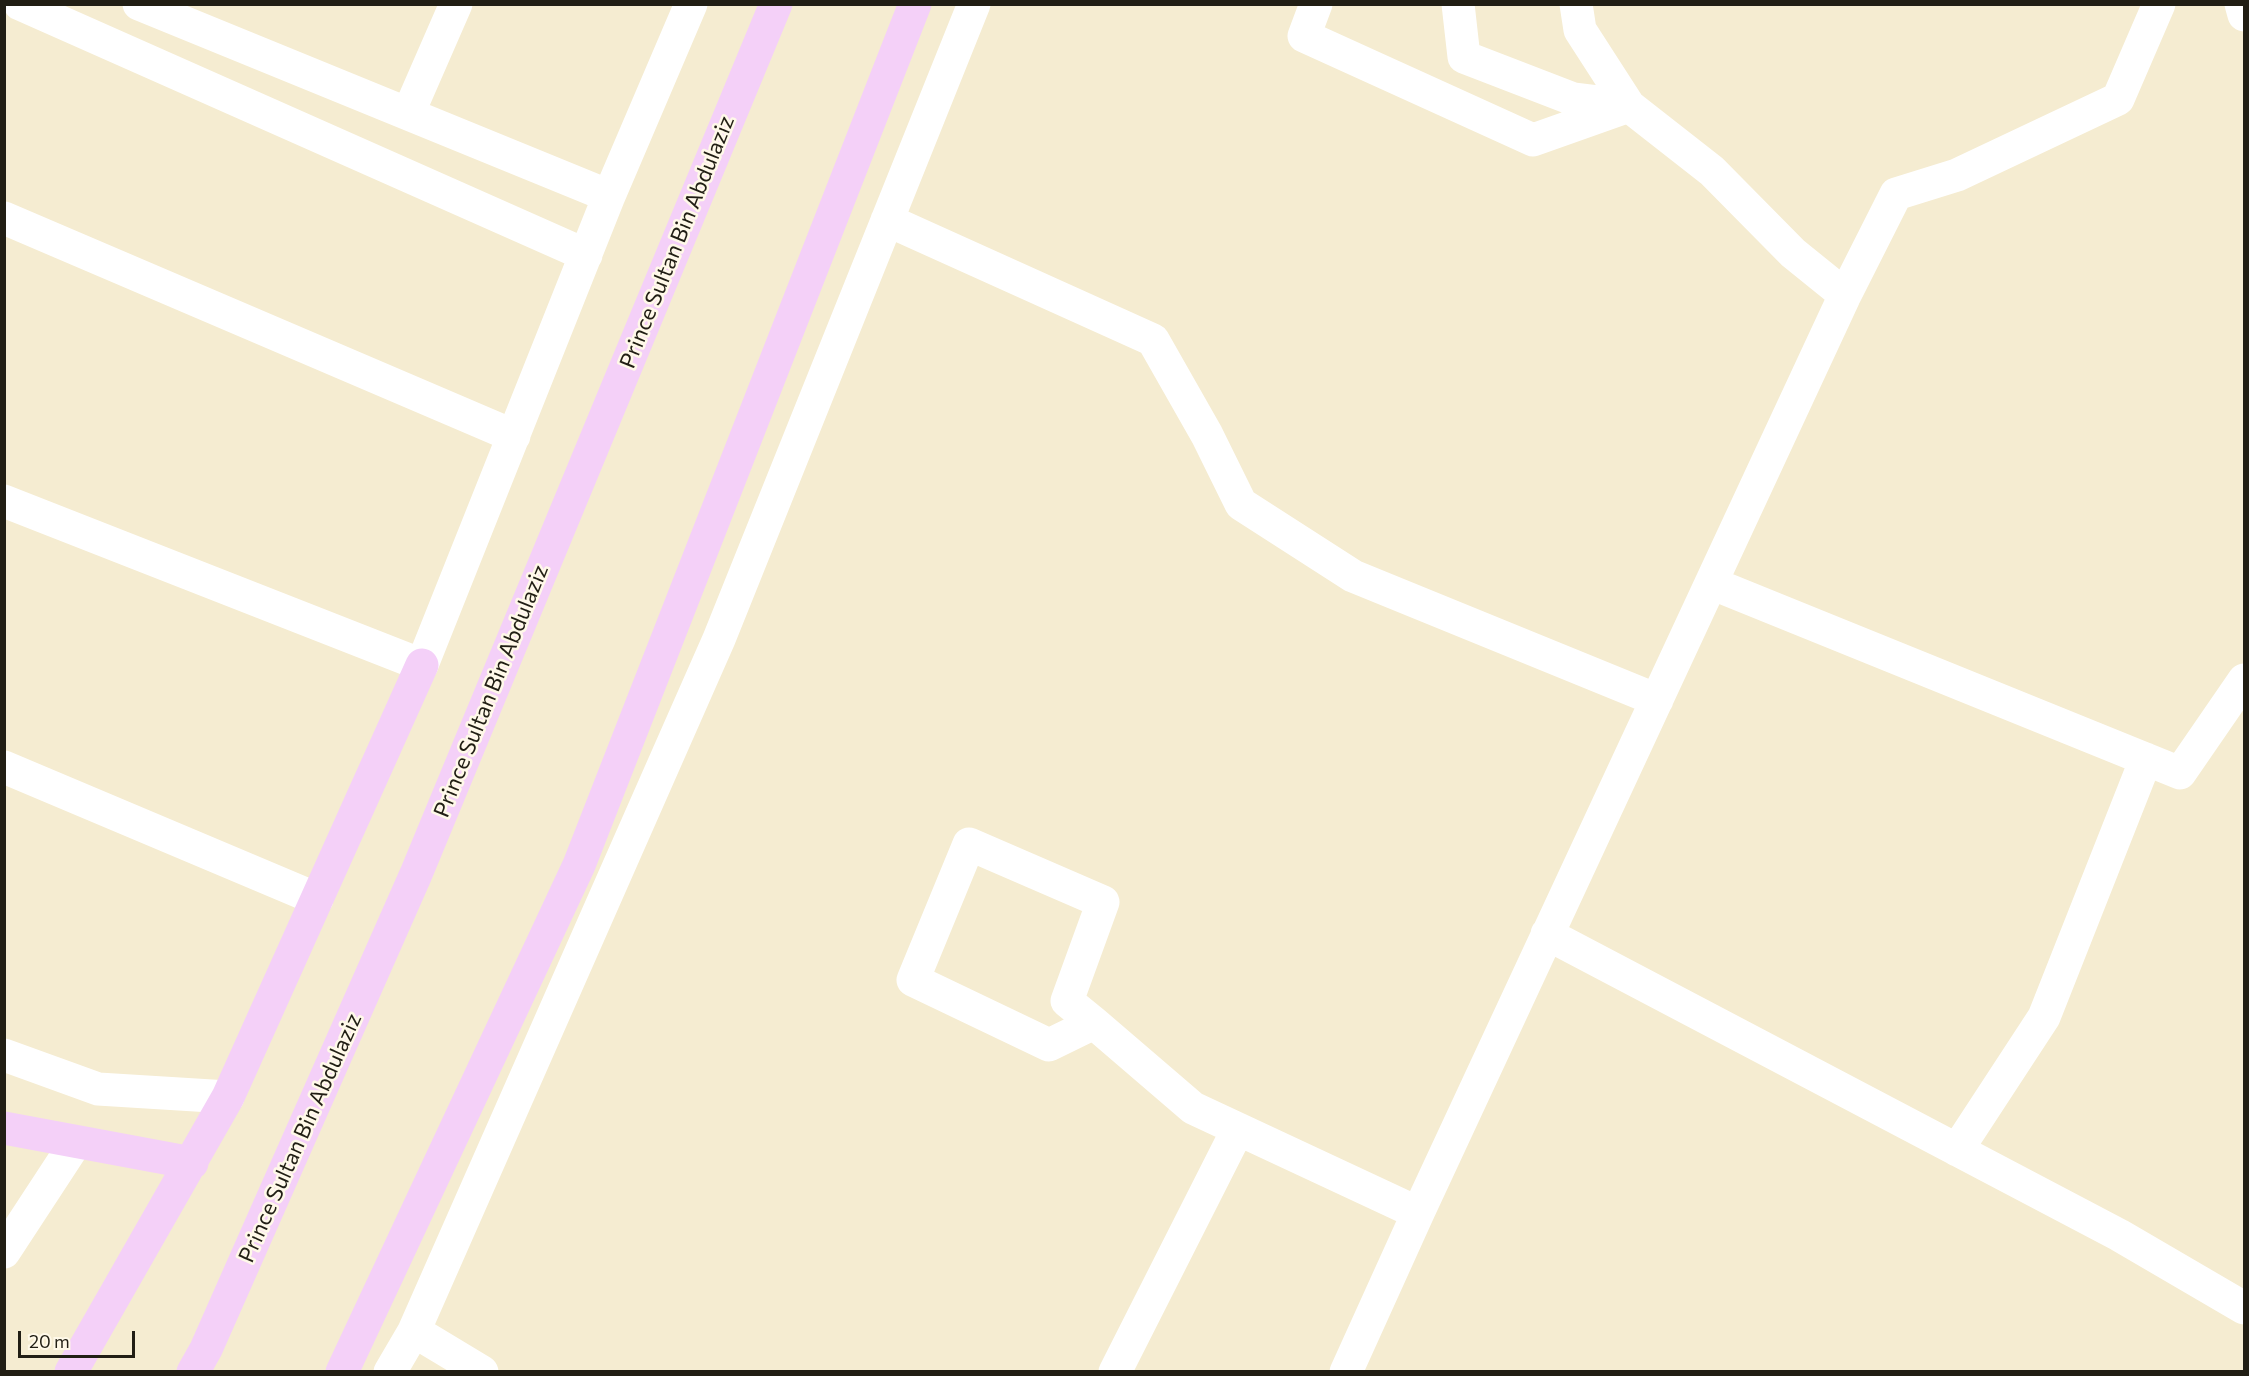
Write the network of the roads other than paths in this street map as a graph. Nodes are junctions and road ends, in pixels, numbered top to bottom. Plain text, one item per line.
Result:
1 (20, 4) edge
2 (456, 4) edge
3 (691, 4) edge
4 (776, 4) edge
5 (915, 4) edge
6 (974, 4) edge
7 (1316, 4) edge
8 (1458, 4) edge
9 (1576, 4) edge
10 (2159, 4) edge
11 (2241, 4) edge
12 (153, 7) edge
13 (2244, 15) edge
14 (1629, 106) junction
15 (408, 114) junction
16 (609, 196) junction
17 (4, 219) edge
18 (887, 220) junction
19 (586, 255) junction
20 (1845, 295) junction
21 (514, 436) junction
22 (4, 501) edge
23 (1711, 583) junction
24 (422, 665) junction
25 (2244, 680) edge
26 (1657, 700) junction
27 (2146, 759) junction
28 (4, 767) edge
29 (317, 900) junction
30 (1547, 934) junction
31 (1094, 1023) junction
32 (4, 1055) edge
33 (228, 1097) junction
34 (4, 1128) edge
35 (1238, 1129) junction
36 (76, 1142) junction
37 (1957, 1150) junction
38 (192, 1163) junction
39 (1418, 1213) junction
40 (4, 1252) edge
41 (2244, 1308) edge
42 (414, 1331) junction
43 (1353, 1368) edge
44 (71, 1371) edge
45 (193, 1371) edge
46 (342, 1371) edge
47 (390, 1371) edge
48 (482, 1371) edge
49 (1115, 1371) edge

1 - 19 street
2 - 15 street
3 - 16 street
4 - 45 main road, Prince Sultan Bin Abdulaziz
5 - 46 main road
6 - 18 street
7 - 14 street
8 - 14 street
9 - 14 street
10 - 20 street
11 - 13 street
12 - 15 street
14 - 20 street
15 - 16 street
16 - 19 street
17 - 21 street
18 - 26 street
18 - 42 street
19 - 21 street
20 - 23 street
21 - 24 street
22 - 24 street
23 - 26 street
23 - 27 street
24 - 29 main road
25 - 27 street
26 - 30 street
27 - 37 street
28 - 29 street
29 - 33 main road
30 - 37 street
30 - 39 street
31 - 31 street
31 - 35 street
32 - 33 street
33 - 38 main road
34 - 36 main road
35 - 39 street
35 - 49 street
36 - 38 main road
36 - 40 street
37 - 41 street
38 - 44 main road
39 - 43 street
42 - 47 street
42 - 48 street

